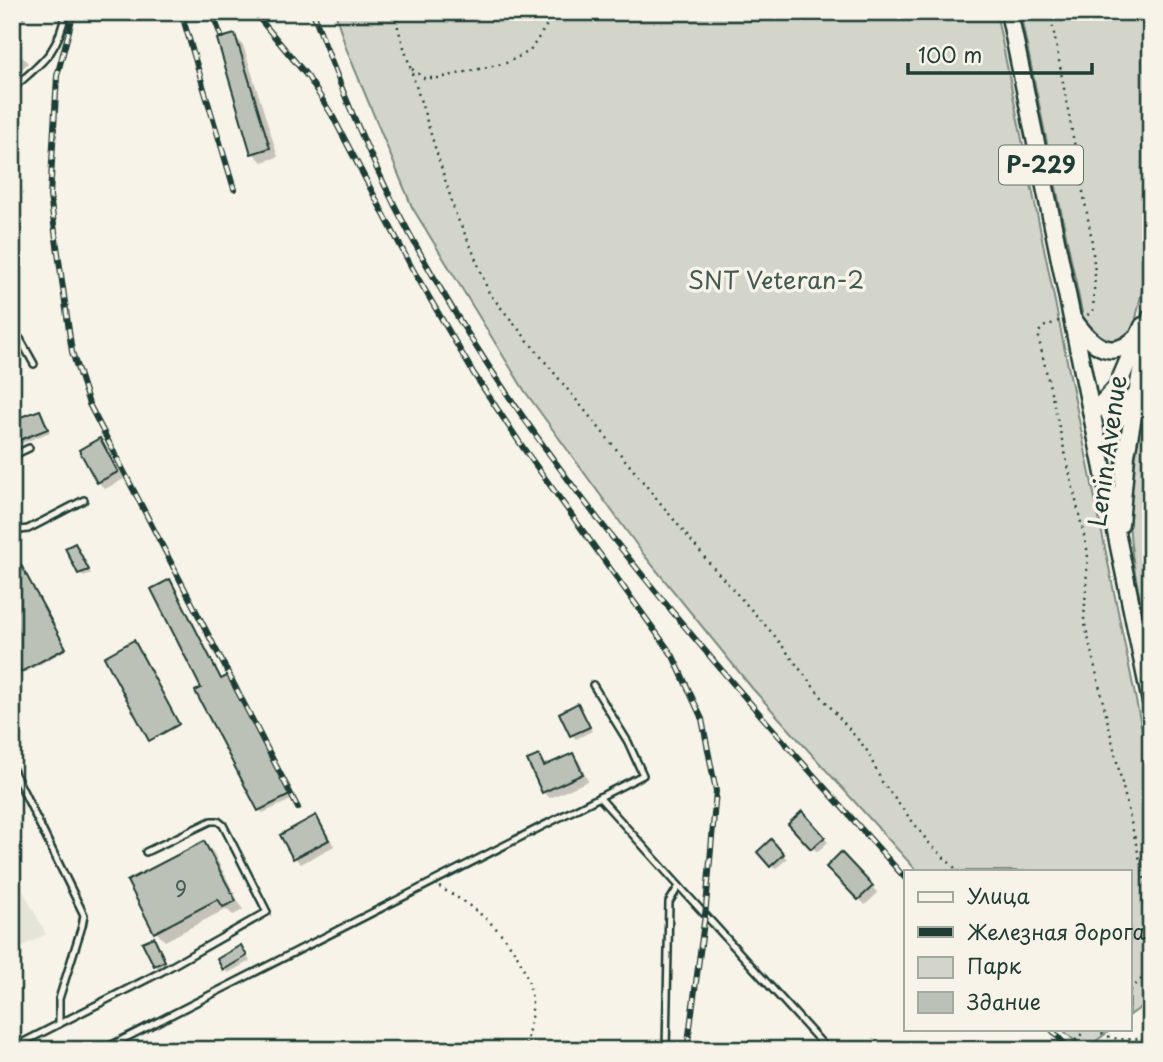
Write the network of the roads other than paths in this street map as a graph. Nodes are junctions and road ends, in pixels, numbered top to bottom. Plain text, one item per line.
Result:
1 (66, 12) edge
2 (1009, 12) edge
3 (12, 89) edge
4 (1151, 308) edge
5 (1151, 317) edge
6 (1072, 318) junction
7 (12, 331) edge
8 (1140, 334) junction
9 (34, 363) dead end
10 (1139, 386) junction
11 (1106, 401) junction
12 (1093, 413) junction
13 (29, 448) dead end
14 (12, 456) edge
15 (84, 500) dead end
16 (12, 531) edge
17 (1119, 551) junction
18 (593, 685) dead end
19 (1151, 702) edge
20 (12, 768) edge
21 (599, 797) junction
22 (146, 852) dead end
23 (679, 886) junction
24 (59, 1024) junction
25 (12, 1048) edge
26 (102, 1050) edge
27 (666, 1050) edge
28 (828, 1050) edge

1 - 3 lane
2 - 6 main road, Р-229
4 - 8 main road, Lenin Avenue
5 - 10 main road, Lenin Avenue
6 - 8 main road
6 - 12 main road, Р-229
7 - 9 lane
8 - 11 main road, Lenin Avenue
10 - 11 main road
10 - 17 main road, Lenin Avenue
11 - 12 main road, Lenin Avenue
12 - 17 main road, Р-229
13 - 14 lane
15 - 16 lane
17 - 19 main road, Р-229
18 - 21 lane
20 - 24 lane
21 - 23 lane
21 - 26 lane
22 - 24 lane
23 - 27 lane
23 - 28 lane
24 - 25 lane

